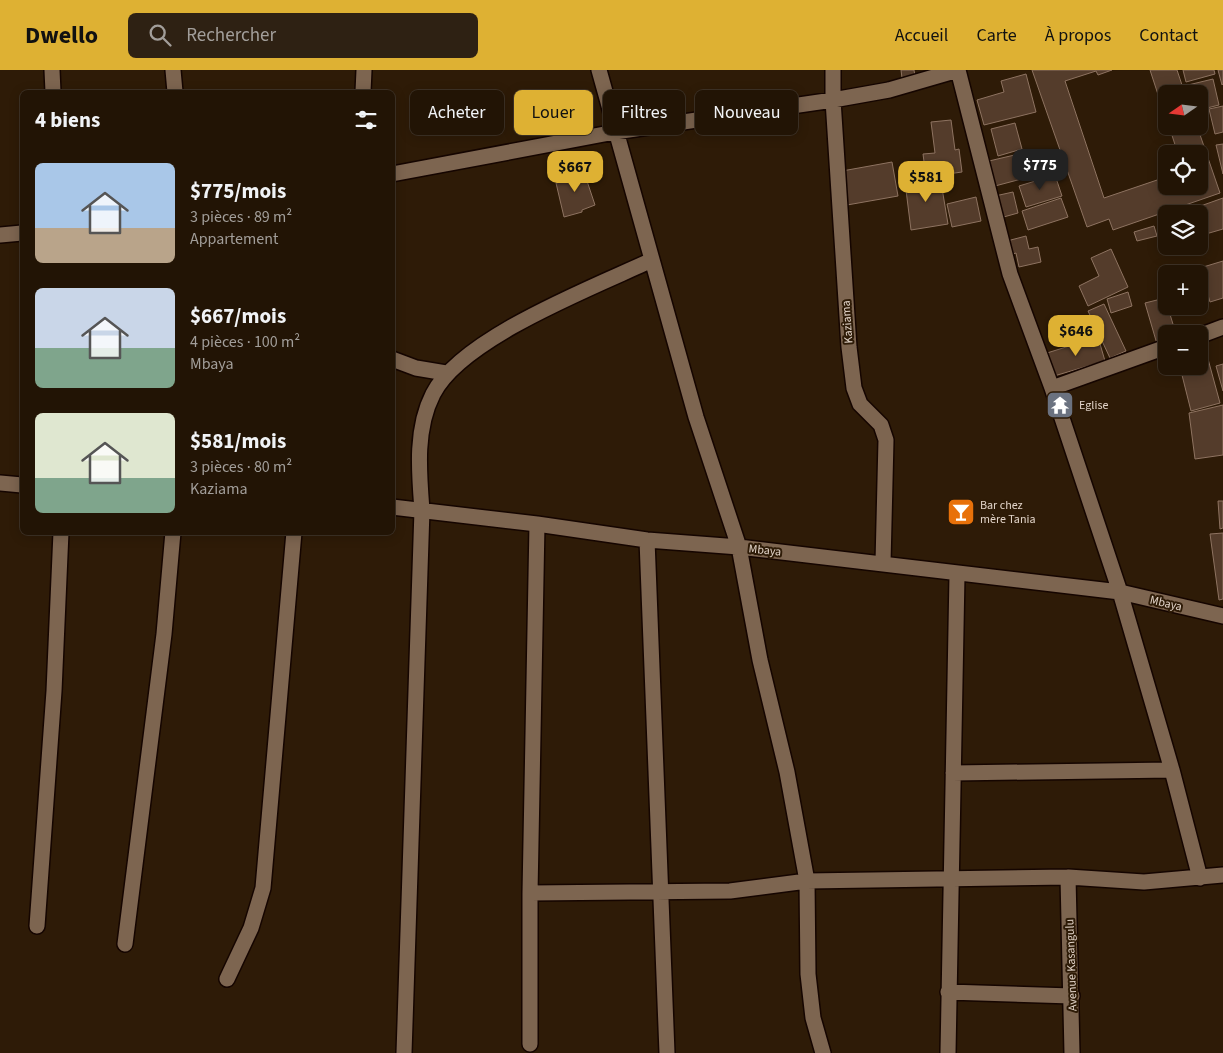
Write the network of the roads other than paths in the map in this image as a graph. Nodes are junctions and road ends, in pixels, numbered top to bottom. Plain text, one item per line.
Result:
1 (52, 70) edge
2 (173, 70) edge
3 (364, 70) edge
4 (599, 70) edge
5 (833, 70) edge
6 (958, 70) edge
7 (53, 90) edge
8 (175, 90) edge
9 (363, 90) edge
10 (604, 90) edge
11 (833, 100) junction
12 (685, 122) edge
13 (603, 134) edge
14 (616, 135) edge
15 (395, 173) edge
16 (20, 233) edge
17 (0, 235) edge
18 (652, 260) junction
19 (1223, 327) edge
20 (1208, 333) edge
21 (1158, 350) edge
22 (395, 360) edge
23 (446, 373) junction
24 (1052, 388) junction
25 (0, 483) edge
26 (20, 485) edge
27 (395, 508) edge
28 (422, 510) junction
29 (537, 524) junction
30 (61, 535) edge
31 (173, 535) edge
32 (294, 535) edge
33 (647, 540) junction
34 (739, 547) junction
35 (884, 564) junction
36 (957, 575) junction
37 (1120, 592) junction
38 (1223, 616) edge
39 (1172, 770) junction
40 (953, 773) junction
41 (1223, 875) edge
42 (952, 877) junction
43 (1068, 877) junction
44 (1200, 878) junction
45 (807, 881) junction
46 (661, 892) junction
47 (530, 893) junction
48 (37, 926) dead end
49 (124, 944) dead end
50 (227, 979) dead end
51 (948, 992) junction
52 (1072, 996) junction
53 (530, 1044) dead end
54 (404, 1053) edge
55 (667, 1053) edge
56 (823, 1053) edge
57 (948, 1053) edge
58 (1072, 1053) edge

1 - 7 street
2 - 8 street
3 - 9 street
4 - 10 street, Mbaya
5 - 11 street, Kaziama
6 - 11 street
6 - 24 street
11 - 12 street
11 - 35 street, Kaziama
13 - 15 street
14 - 18 street, Mbaya
16 - 17 street
18 - 23 street
18 - 34 street, Mbaya
19 - 20 street
21 - 24 street
22 - 23 street
23 - 28 street
24 - 37 street
25 - 26 street
27 - 28 street
28 - 29 street
28 - 54 street
29 - 33 street
29 - 47 street
30 - 48 street
31 - 49 street
32 - 50 street
33 - 34 street
33 - 46 street
34 - 35 street, Mbaya
34 - 45 street
35 - 36 street, Mbaya
36 - 37 street, Mbaya
36 - 40 street
37 - 38 street, Mbaya
37 - 39 street
39 - 40 street
39 - 44 street
40 - 42 street
41 - 44 street
42 - 43 street
42 - 45 street
42 - 51 street
43 - 44 street
43 - 52 street, Avenue Kasangulu
45 - 46 street
45 - 56 street
46 - 47 street
46 - 55 street
47 - 53 street
51 - 52 street
51 - 57 street
52 - 58 street, Avenue Kasangulu

